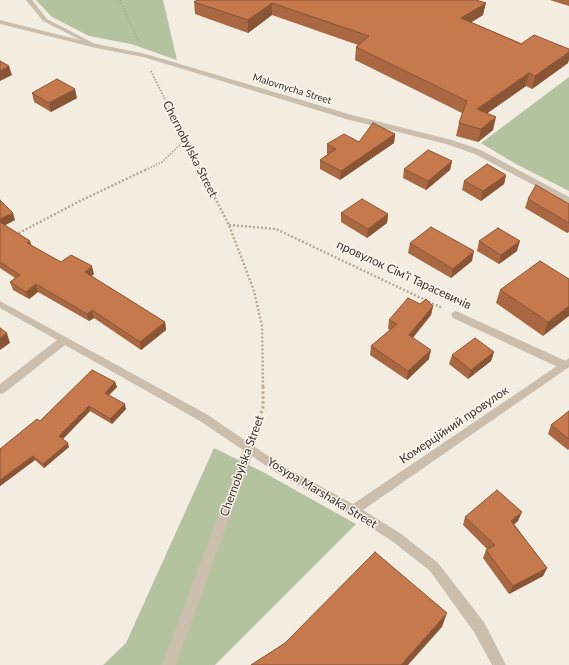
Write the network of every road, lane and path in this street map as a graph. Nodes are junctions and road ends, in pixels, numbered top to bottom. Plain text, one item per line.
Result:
1 (29, 0) edge
2 (120, 0) edge
3 (0, 22) edge
4 (96, 46) junction
5 (144, 56) junction
6 (185, 141) junction
7 (569, 201) edge
8 (229, 225) junction
9 (13, 235) edge
10 (0, 304) edge
11 (456, 315) joint
12 (64, 340) junction
13 (566, 364) edge
14 (0, 390) edge
15 (249, 448) junction
16 (353, 510) junction
17 (169, 665) edge
18 (499, 665) edge

1 - 4 street
2 - 5 path, Chernobylska Street
3 - 4 street, Malovnycha Street
4 - 5 street, Malovnycha Street
5 - 6 path, Chernobylska Street
5 - 7 street, Malovnycha Street
6 - 8 path, Chernobylska Street
6 - 9 path
8 - 11 path, провулок Сімʼї Тарасевичів
8 - 15 path, Chernobylska Street
10 - 12 street, Yosypa Marshaka Street
11 - 13 street, провулок Сімʼї Тарасевичів
12 - 14 street
12 - 15 street, Yosypa Marshaka Street
13 - 16 street, Комерційний провулок
15 - 16 street, Yosypa Marshaka Street
15 - 17 street, Chernobylska Street
16 - 18 street, Yosypa Marshaka Street

